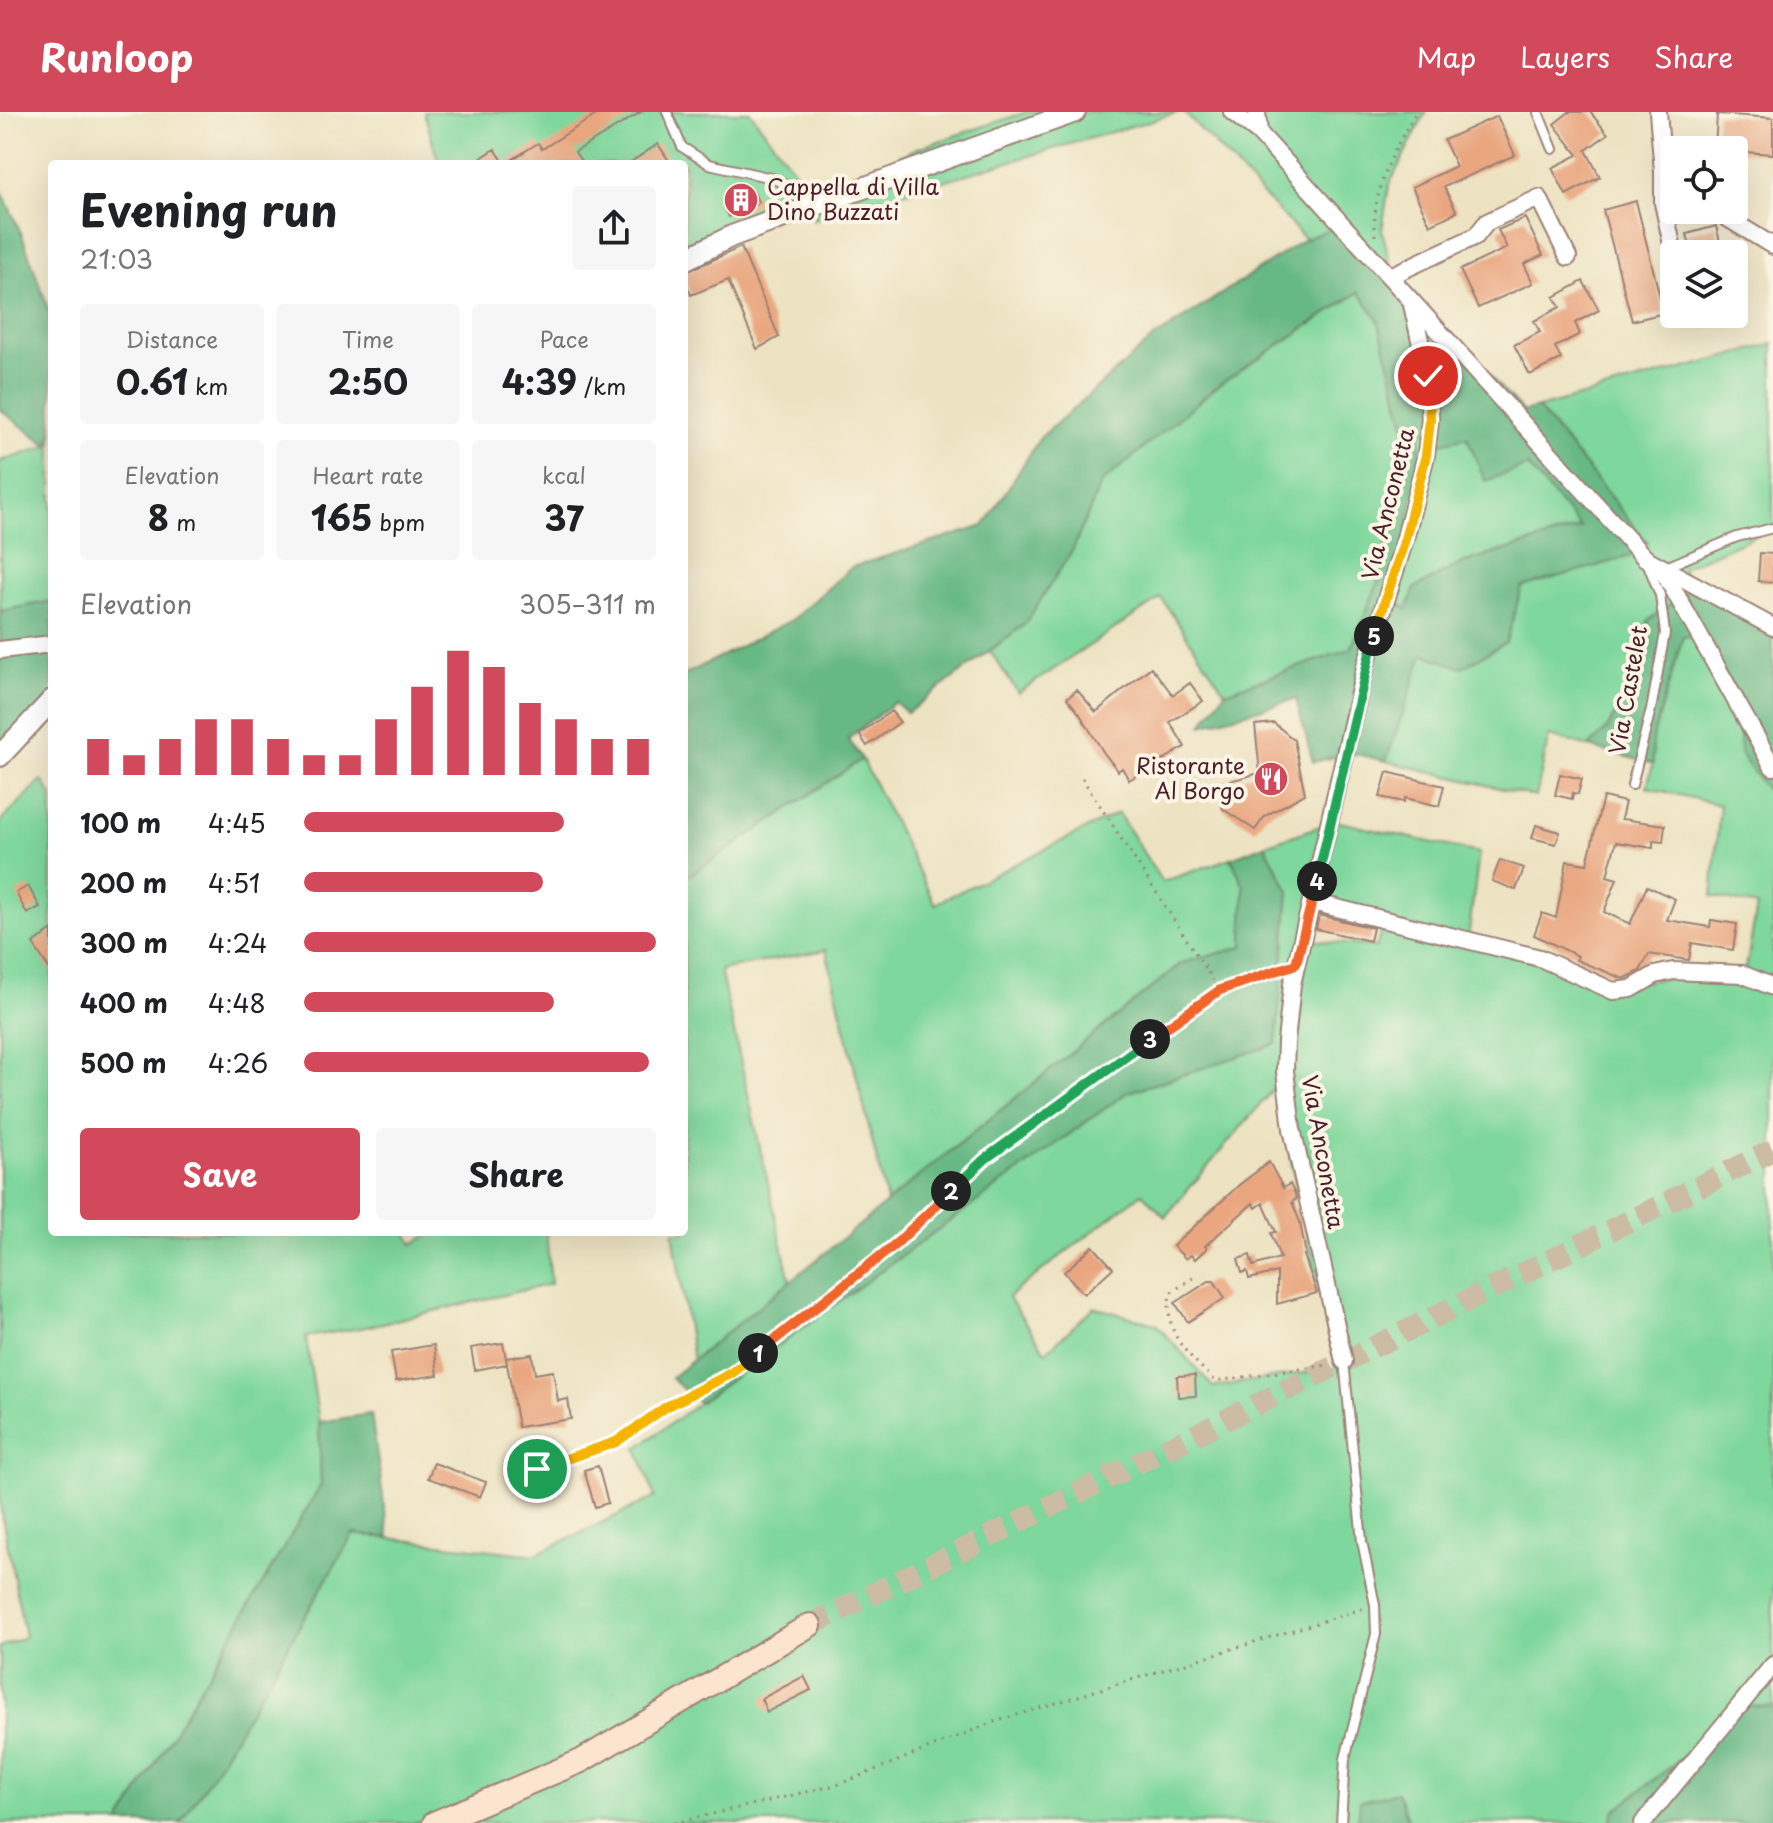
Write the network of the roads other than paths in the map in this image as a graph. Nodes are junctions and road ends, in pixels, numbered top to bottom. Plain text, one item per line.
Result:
1 (667, 112) edge
2 (1075, 112) edge
3 (1232, 112) edge
4 (1257, 112) edge
5 (1538, 112) edge
6 (1658, 112) edge
7 (1259, 133) junction
8 (1660, 136) edge
9 (1553, 149) dead end
10 (816, 205) junction
11 (1737, 224) edge
12 (1773, 246) edge
13 (1568, 257) dead end
14 (688, 258) edge
15 (1390, 276) junction
16 (1411, 300) junction
17 (1773, 528) edge
18 (1645, 558) junction
19 (1662, 569) junction
20 (1773, 627) edge
21 (48, 644) edge
22 (0, 650) edge
23 (48, 704) edge
24 (0, 756) edge
25 (1773, 767) edge
26 (1632, 785) dead end
27 (1312, 902) junction
28 (1296, 964) junction
29 (1773, 987) edge
30 (1344, 1361) joint
31 (537, 1469) dead end
32 (810, 1625) tunnel mouth
33 (1773, 1665) edge
34 (1342, 1822) edge
35 (434, 1823) edge
36 (1643, 1823) edge

1 - 10 lane
2 - 10 street
3 - 7 street, Via Anconetta
4 - 7 street
5 - 9 lane
6 - 8 street
7 - 15 street, Via Anconetta
10 - 14 street
11 - 12 street
13 - 15 street
15 - 16 street, Via Anconetta
16 - 18 street, Via Anconetta
16 - 27 street, Via Anconetta
17 - 19 lane
18 - 19 street, Via Anconetta
18 - 26 lane, Via Castelet
19 - 20 street
19 - 25 street
21 - 22 street
23 - 24 street
27 - 28 street, Via Anconetta
27 - 29 street
28 - 30 street, Via Anconetta
28 - 31 lane
30 - 34 lane
32 - 35 main road
33 - 36 street

